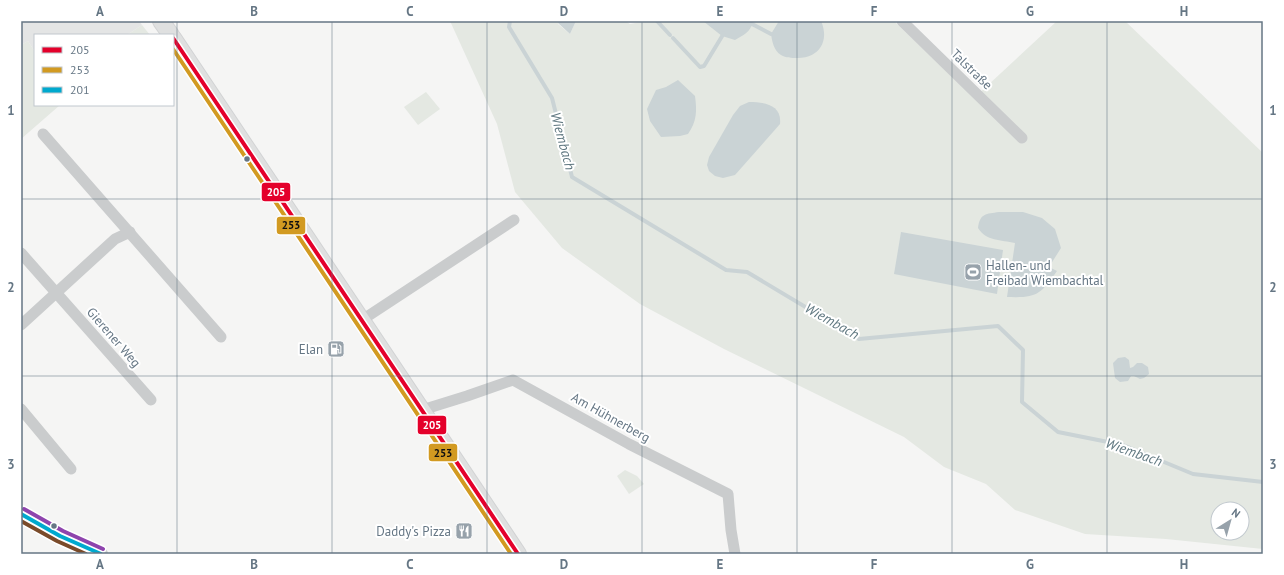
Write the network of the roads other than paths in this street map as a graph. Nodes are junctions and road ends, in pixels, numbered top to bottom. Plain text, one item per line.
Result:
1 (161, 21) edge
2 (902, 21) edge
3 (170, 34) edge
4 (174, 39) edge
5 (43, 134) dead end
6 (1022, 138) dead end
7 (514, 220) dead end
8 (130, 232) junction
9 (21, 253) edge
10 (57, 293) junction
11 (362, 320) junction
12 (21, 325) edge
13 (221, 336) dead end
14 (151, 400) dead end
15 (21, 409) edge
16 (422, 410) junction
17 (71, 469) dead end
18 (21, 514) edge
19 (101, 554) edge
20 (518, 554) edge
21 (735, 554) edge

1 - 3 main road
2 - 6 street, Talstraße
4 - 11 main road
5 - 8 street
7 - 11 street
8 - 10 street
8 - 13 street
9 - 10 street, Gierener Weg
10 - 12 street
10 - 14 street, Gierener Weg
11 - 16 main road
15 - 17 street
16 - 20 main road
16 - 21 street, Am Hühnerberg
18 - 19 street

